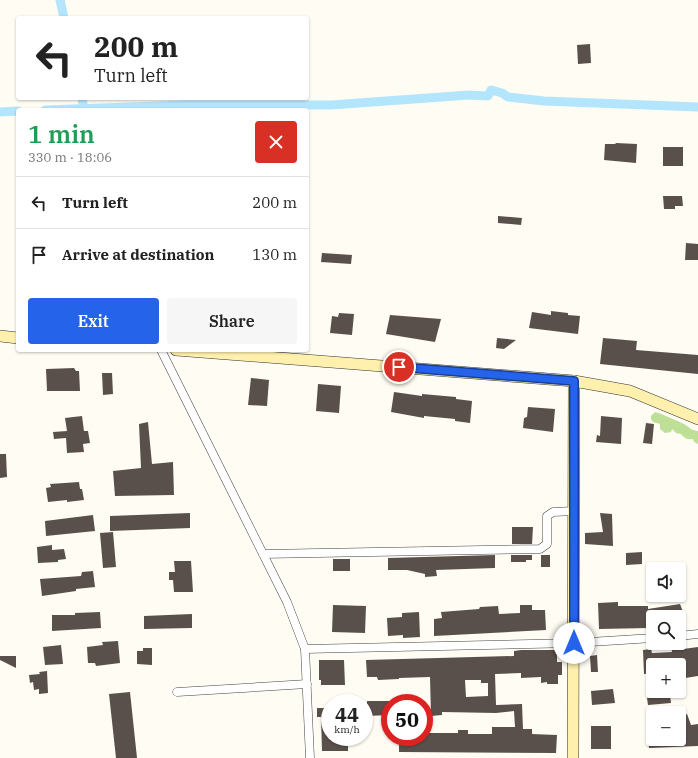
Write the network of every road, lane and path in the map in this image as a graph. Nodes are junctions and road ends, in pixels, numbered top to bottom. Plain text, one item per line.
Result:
1 (0, 336) edge
2 (16, 338) edge
3 (162, 352) edge
4 (202, 352) edge
5 (574, 381) junction
6 (698, 419) edge
7 (574, 511) junction
8 (263, 554) junction
9 (698, 634) edge
10 (686, 635) edge
11 (646, 638) edge
12 (574, 643) junction
13 (305, 649) junction
14 (307, 684) junction
15 (177, 692) dead end
16 (310, 758) edge
17 (573, 758) edge

1 - 2 main road
3 - 8 street
4 - 5 main road
5 - 6 main road
5 - 7 main road
7 - 8 street
7 - 12 main road
8 - 13 street
9 - 10 street
11 - 12 street
12 - 13 street
12 - 17 main road
13 - 14 street
14 - 15 street
14 - 16 street

